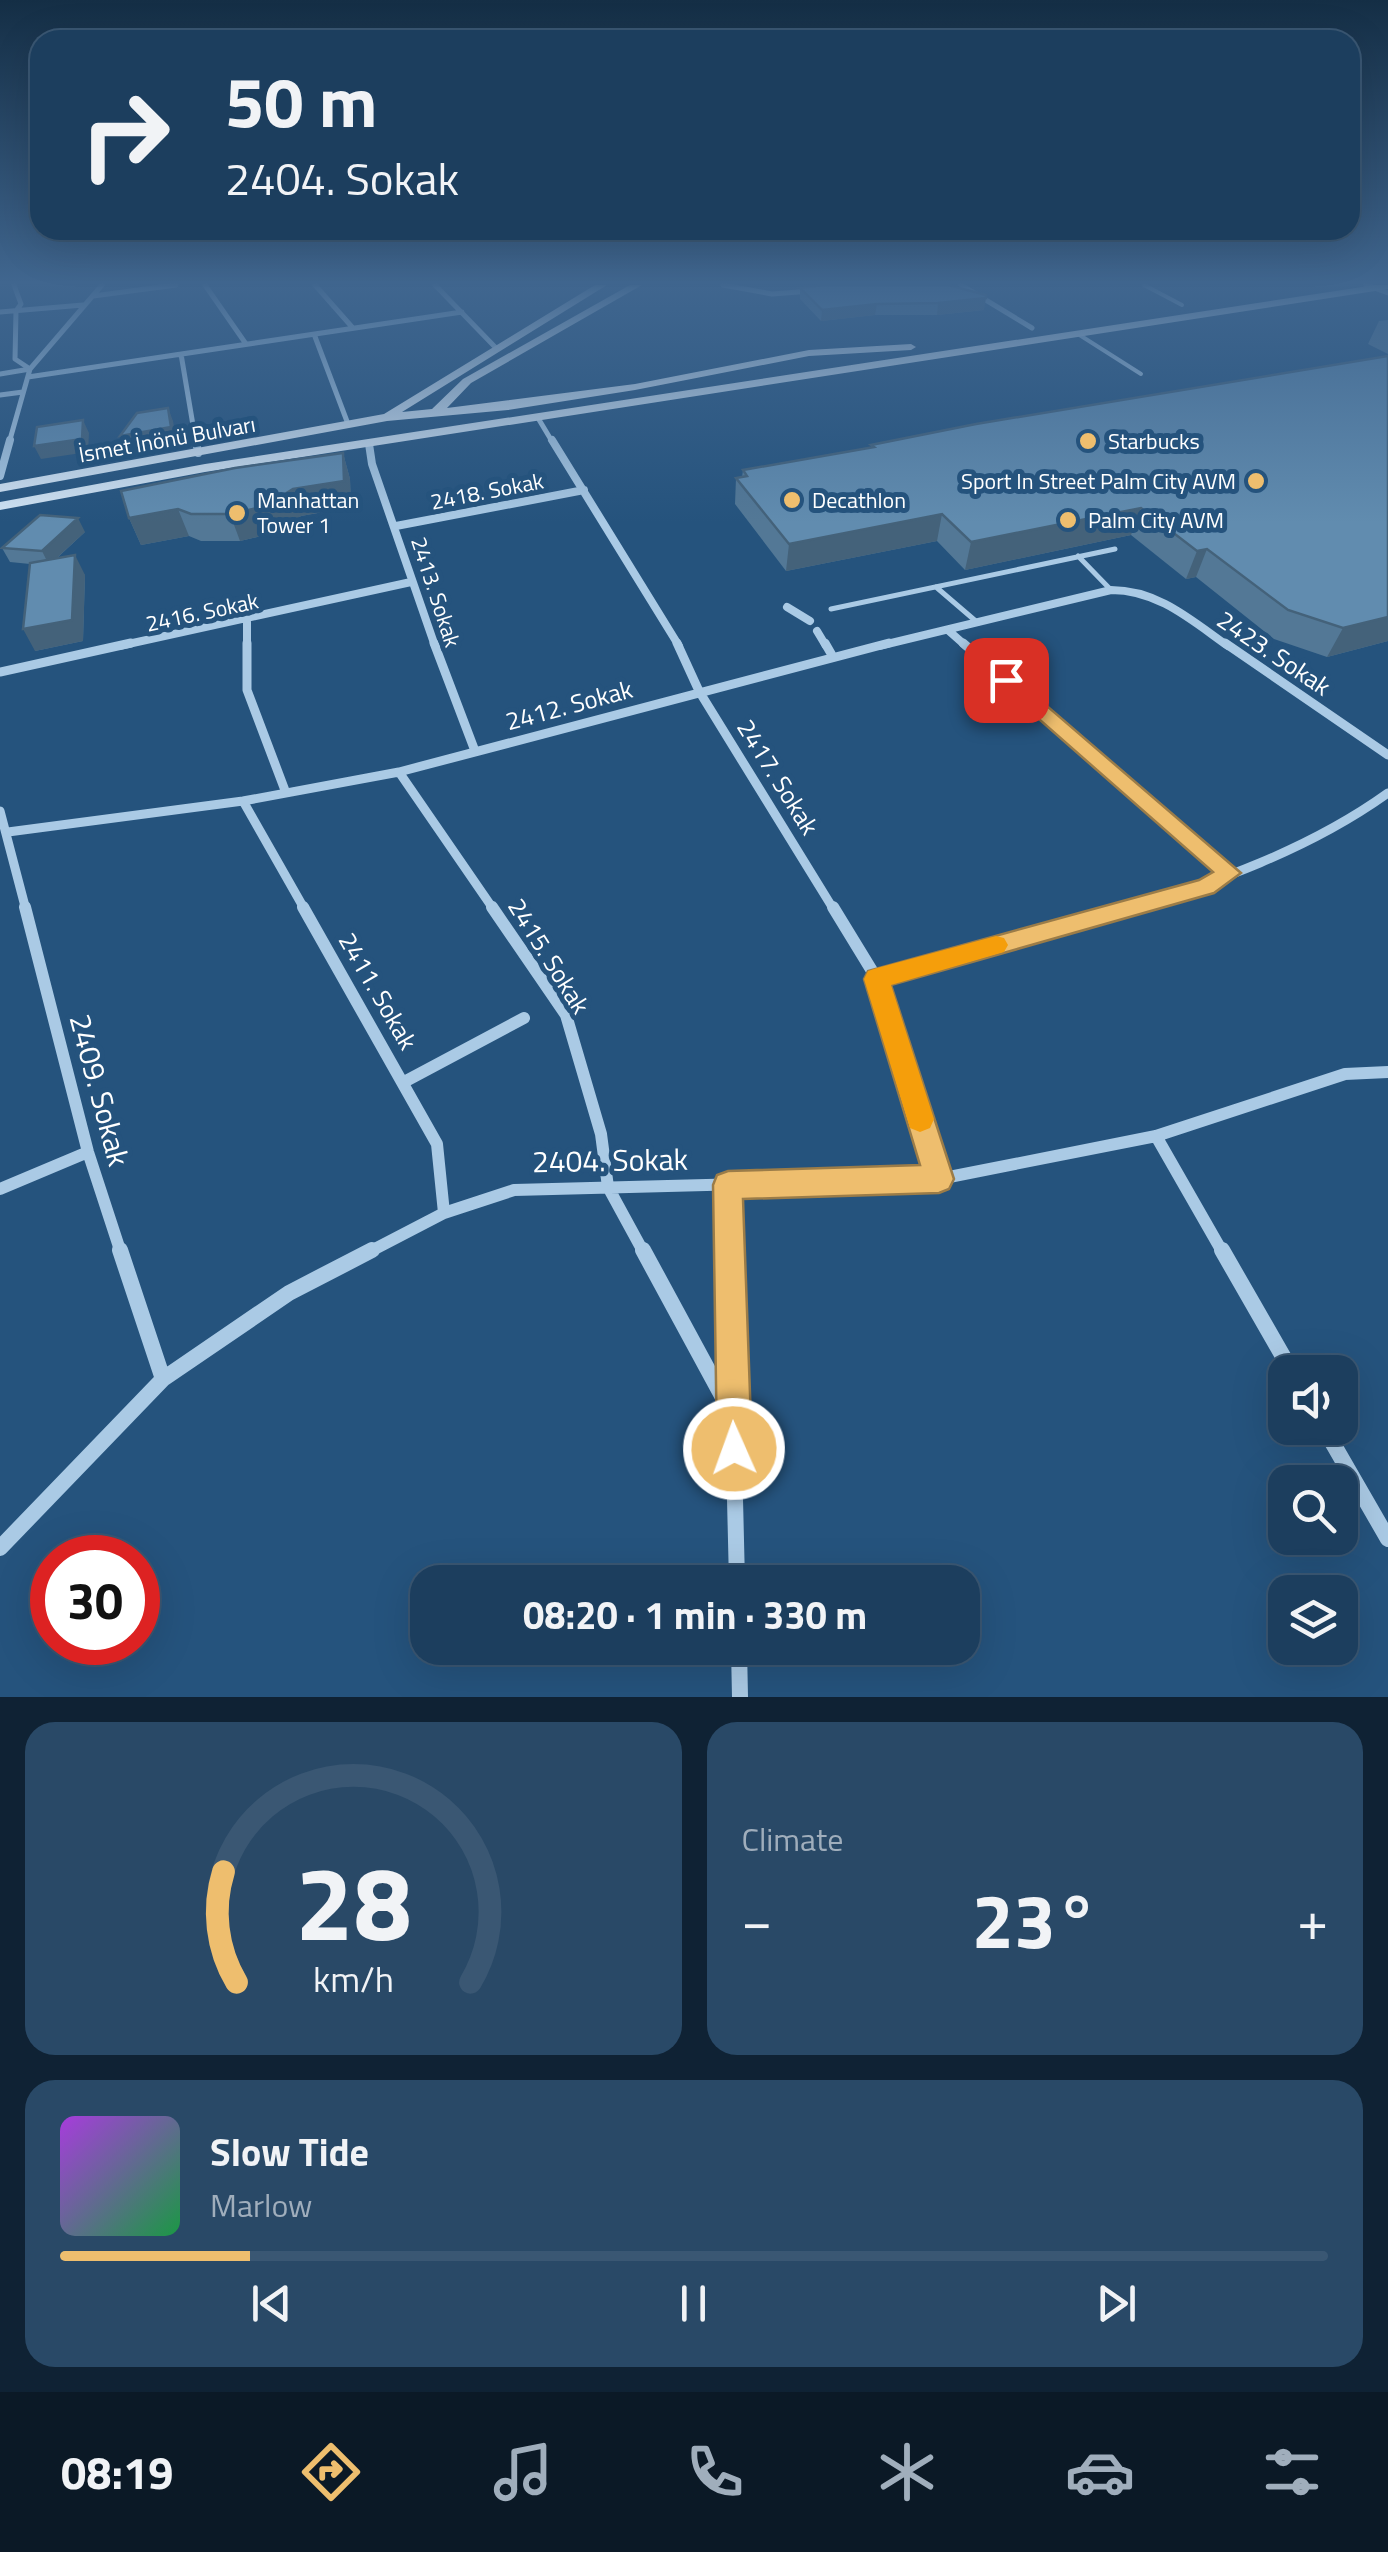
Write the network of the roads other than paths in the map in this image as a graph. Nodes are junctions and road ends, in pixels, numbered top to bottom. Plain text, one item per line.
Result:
1 (20, 364) edge
2 (36, 364) edge
3 (99, 364) edge
4 (183, 364) edge
5 (325, 364) edge
6 (468, 364) edge
7 (498, 364) edge
8 (758, 364) edge
9 (794, 364) edge
10 (844, 364) edge
11 (883, 364) edge
12 (1126, 364) edge
13 (832, 372) junction
14 (29, 373) junction
15 (0, 374) edge
16 (1141, 374) dead end
17 (467, 382) junction
18 (22, 392) junction
19 (0, 396) edge
20 (508, 406) junction
21 (433, 413) junction
22 (387, 417) junction
23 (538, 418) junction
24 (348, 424) junction
25 (419, 436) junction
26 (369, 444) junction
27 (198, 454) junction
28 (0, 476) edge
29 (0, 488) edge
30 (584, 490) junction
31 (0, 506) edge
32 (396, 526) junction
33 (1115, 549) dead end
34 (1078, 556) junction
35 (410, 582) junction
36 (936, 587) junction
37 (1112, 590) junction
38 (1134, 590) joint
39 (787, 607) dead end
40 (831, 609) dead end
41 (810, 620) dead end
42 (247, 621) junction
43 (978, 623) junction
44 (817, 631) dead end
45 (950, 632) junction
46 (833, 656) junction
47 (0, 672) edge
48 (698, 691) junction
49 (474, 751) junction
50 (1388, 754) edge
51 (399, 772) junction
52 (286, 793) junction
53 (1388, 793) edge
54 (243, 801) junction
55 (0, 811) edge
56 (8, 832) junction
57 (1230, 873) junction
58 (877, 979) junction
59 (524, 1018) dead end
60 (1388, 1072) edge
61 (404, 1082) junction
62 (1156, 1136) junction
63 (88, 1152) junction
64 (939, 1179) junction
65 (728, 1185) junction
66 (608, 1188) junction
67 (0, 1189) edge
68 (444, 1213) junction
69 (1282, 1355) edge
70 (162, 1379) junction
71 (733, 1416) junction
72 (1334, 1445) edge
73 (1388, 1539) edge
74 (0, 1548) edge
75 (737, 1565) edge
76 (739, 1665) edge
77 (740, 1697) edge

1 - 14 street
2 - 14 street
3 - 14 street
4 - 27 street
5 - 24 street
6 - 22 main road, İsmet İnönü Bulvarı
7 - 17 main road
8 - 20 main road
9 - 13 main road
10 - 13 main road
11 - 13 main road, İsmet İnönü Bulvarı
12 - 16 lane
13 - 23 main road, İsmet İnönü Bulvarı
14 - 15 street
14 - 18 street
17 - 20 main road
17 - 21 main road
18 - 19 street
18 - 28 street
20 - 21 main road
21 - 22 main road
21 - 25 main road
22 - 24 main road, İsmet İnönü Bulvarı
22 - 26 main road
23 - 25 main road, İsmet İnönü Bulvarı
23 - 30 street, 2417. Sokak
24 - 27 main road, İsmet İnönü Bulvarı
25 - 26 main road, İsmet İnönü Bulvarı
26 - 31 main road, İsmet İnönü Bulvarı
26 - 32 street, 2413. Sokak
27 - 29 main road, İsmet İnönü Bulvarı
30 - 32 street, 2418. Sokak
30 - 48 street, 2417. Sokak
32 - 35 street, 2413. Sokak
33 - 34 lane
34 - 36 lane
34 - 37 lane
35 - 42 street, 2416. Sokak
35 - 49 street, 2413. Sokak
36 - 40 lane
36 - 43 lane
37 - 38 street, 2412. Sokak
37 - 43 street, 2412. Sokak
38 - 50 street, 2423. Sokak
39 - 41 street
42 - 47 street, 2416. Sokak
42 - 52 street
43 - 45 street, 2412. Sokak
44 - 46 street
45 - 46 street, 2412. Sokak
45 - 57 street
46 - 48 street, 2412. Sokak
48 - 49 street, 2412. Sokak
48 - 58 street, 2417. Sokak
49 - 51 street, 2412. Sokak
51 - 52 street, 2412. Sokak
51 - 66 street, 2415. Sokak
52 - 54 street, 2412. Sokak
53 - 57 street
54 - 56 street, 2412. Sokak
54 - 61 street, 2411. Sokak
55 - 56 street, 2409. Sokak
56 - 63 street, 2409. Sokak
57 - 58 street
58 - 64 street, 2417. Sokak
59 - 61 street
60 - 62 street, 2404. Sokak
61 - 68 street, 2411. Sokak
62 - 64 street, 2404. Sokak
62 - 69 street
63 - 67 street
63 - 70 street, 2409. Sokak
64 - 65 street, 2404. Sokak
65 - 66 street, 2404. Sokak
65 - 71 street
66 - 68 street, 2404. Sokak
66 - 71 street
68 - 70 street, 2404. Sokak
70 - 74 street, 2404. Sokak
71 - 75 street
72 - 73 street
76 - 77 street

